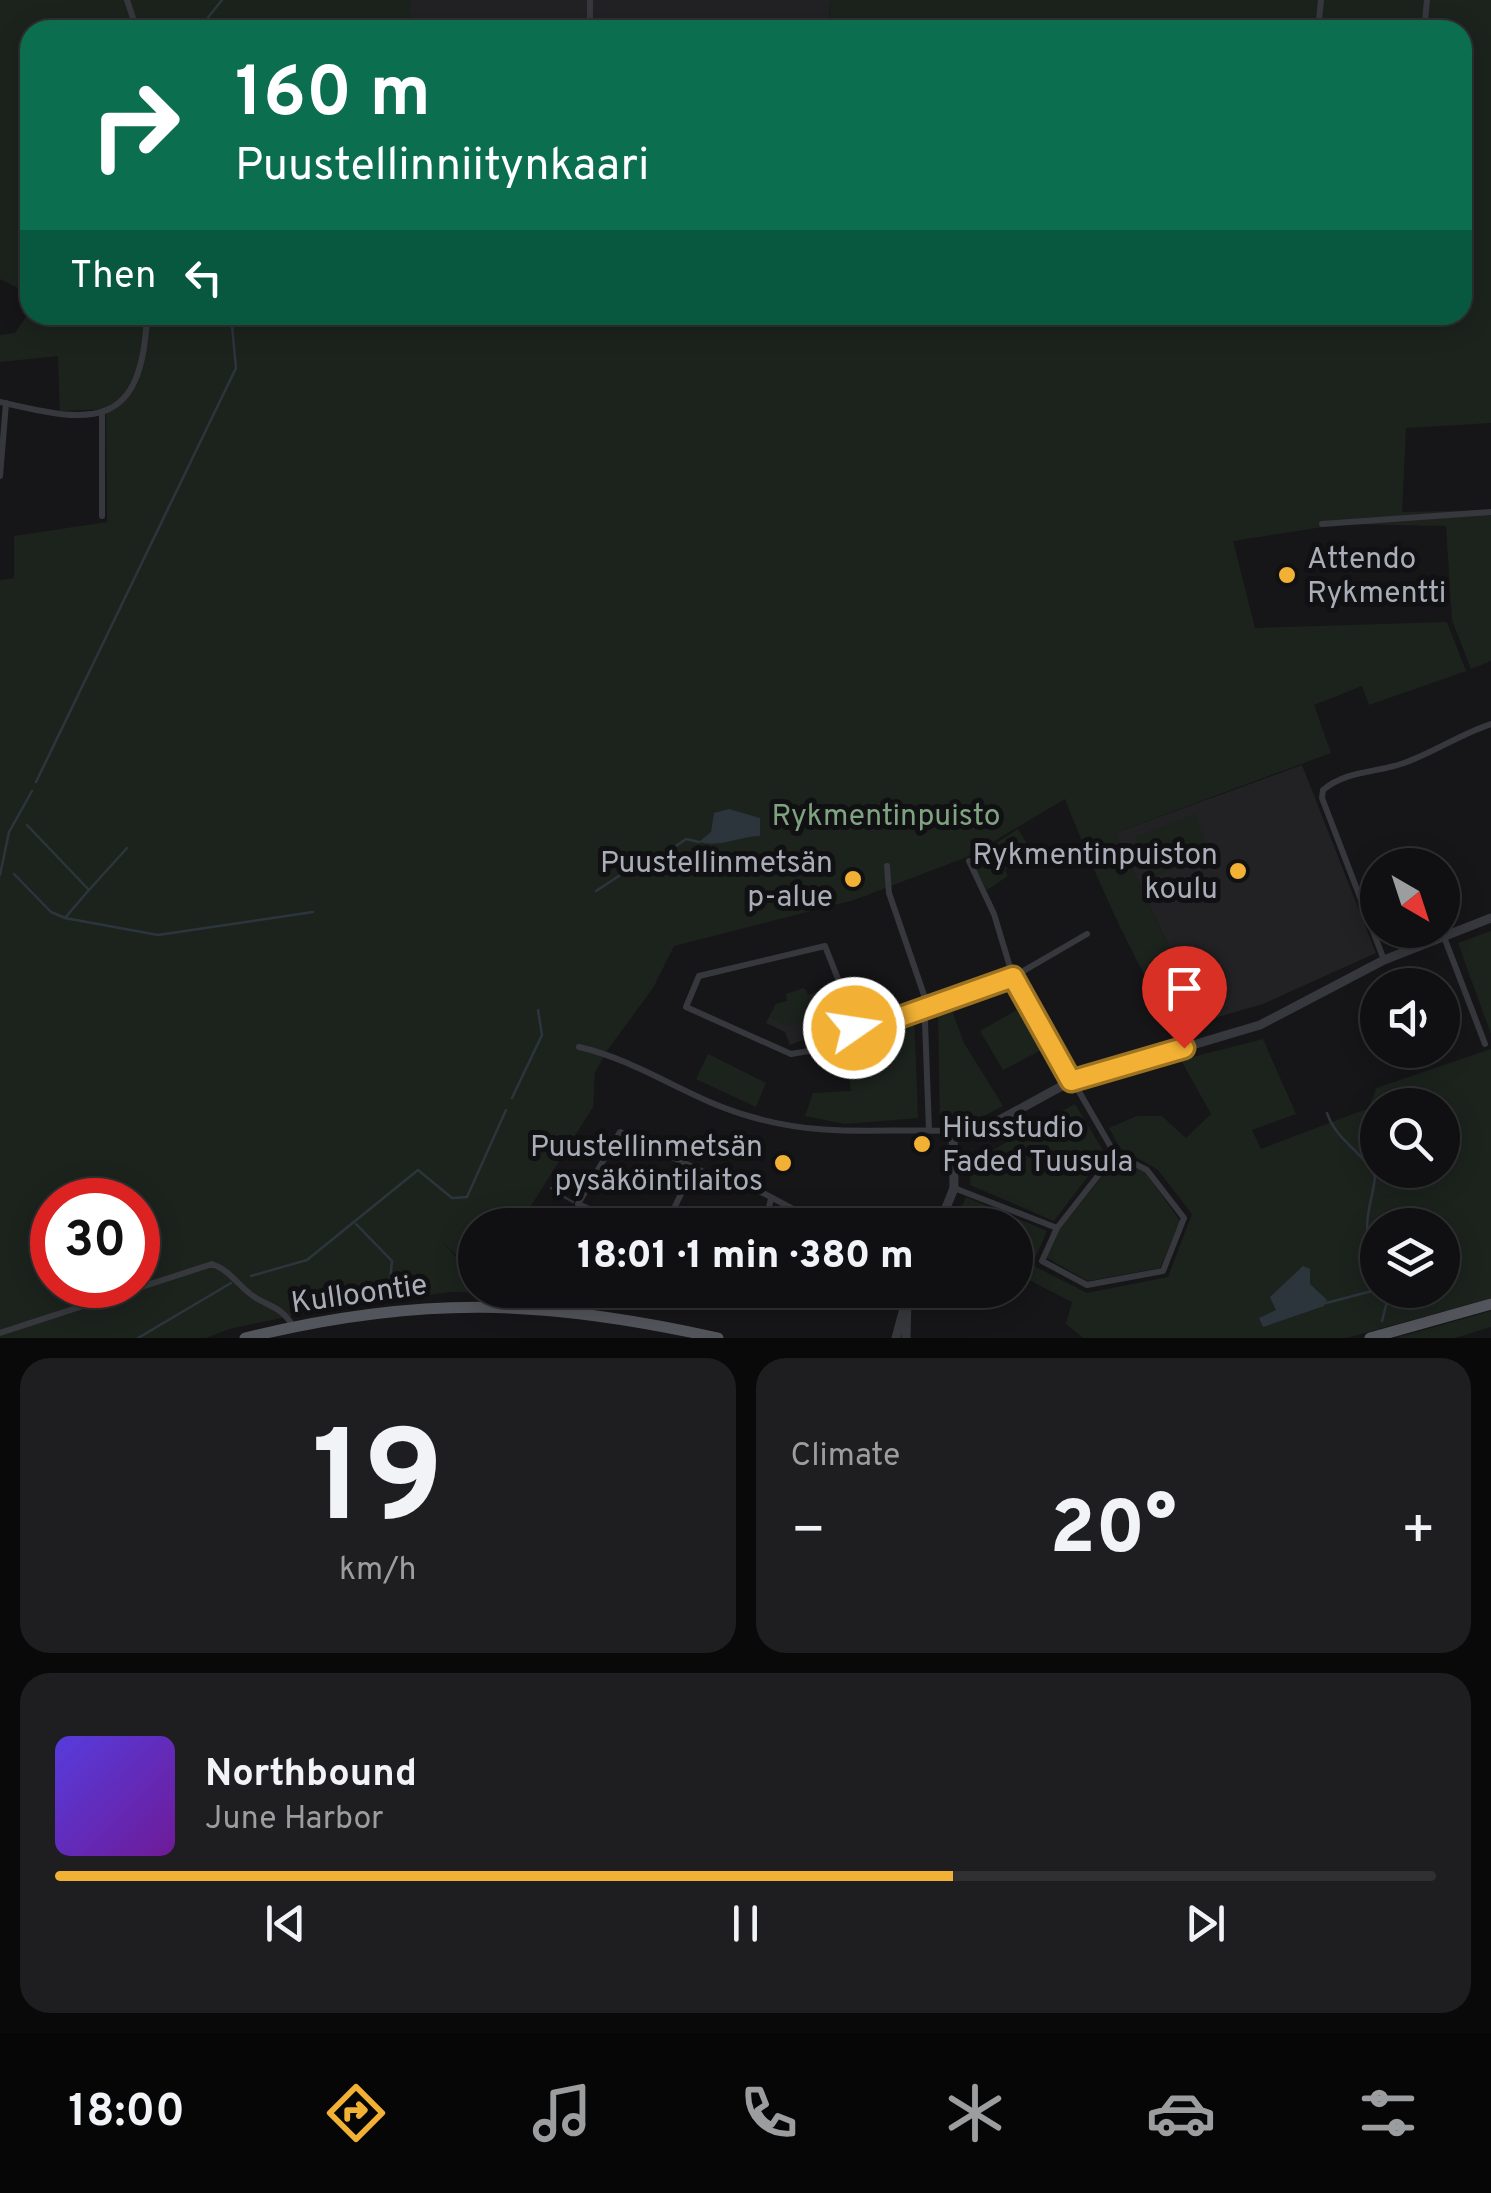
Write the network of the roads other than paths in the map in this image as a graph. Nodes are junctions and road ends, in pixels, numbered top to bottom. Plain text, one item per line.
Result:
1 (146, 325) edge
2 (3, 403) edge
3 (102, 413) junction
4 (0, 476) edge
5 (1491, 512) edge
6 (102, 516) dead end
7 (1322, 524) dead end
8 (1491, 724) edge
9 (969, 861) dead end
10 (887, 866) dead end
11 (1491, 918) edge
12 (1460, 930) edge
13 (1087, 934) dead end
14 (1414, 948) edge
15 (1449, 948) edge
16 (1384, 960) junction
17 (1013, 977) junction
18 (925, 1008) junction
19 (858, 1032) junction
20 (1485, 1044) dead end
21 (579, 1047) dead end
22 (1071, 1081) junction
23 (929, 1130) junction
24 (952, 1131) junction
25 (1115, 1154) junction
26 (694, 1167) junction
27 (954, 1188) junction
28 (771, 1199) junction
29 (587, 1208) edge
30 (674, 1208) edge
31 (769, 1208) edge
32 (789, 1208) edge
33 (946, 1208) edge
34 (1056, 1228) junction
35 (1491, 1304) edge
36 (903, 1308) edge
37 (907, 1308) edge
38 (294, 1326) junction
39 (0, 1333) edge
40 (245, 1338) edge
41 (718, 1338) edge
42 (896, 1338) edge
43 (906, 1338) edge
44 (1370, 1338) edge

1 - 3 street
2 - 3 street
2 - 4 street
3 - 6 street
5 - 7 street
8 - 16 street
9 - 17 street
10 - 18 street
11 - 12 street
13 - 17 street
14 - 16 street
15 - 20 street
16 - 22 street
17 - 18 street
17 - 22 street
18 - 19 street
18 - 23 street
19 - 19 street
21 - 23 street
22 - 24 street
22 - 25 street
23 - 24 street
24 - 27 street
25 - 34 street
25 - 34 street
26 - 28 street
26 - 29 street
26 - 30 street
27 - 33 street
27 - 34 street
28 - 31 street
28 - 32 street
35 - 44 main road
36 - 42 street
37 - 43 street
38 - 39 street
38 - 40 main road, Kulloontie
38 - 41 main road, Kulloontie

